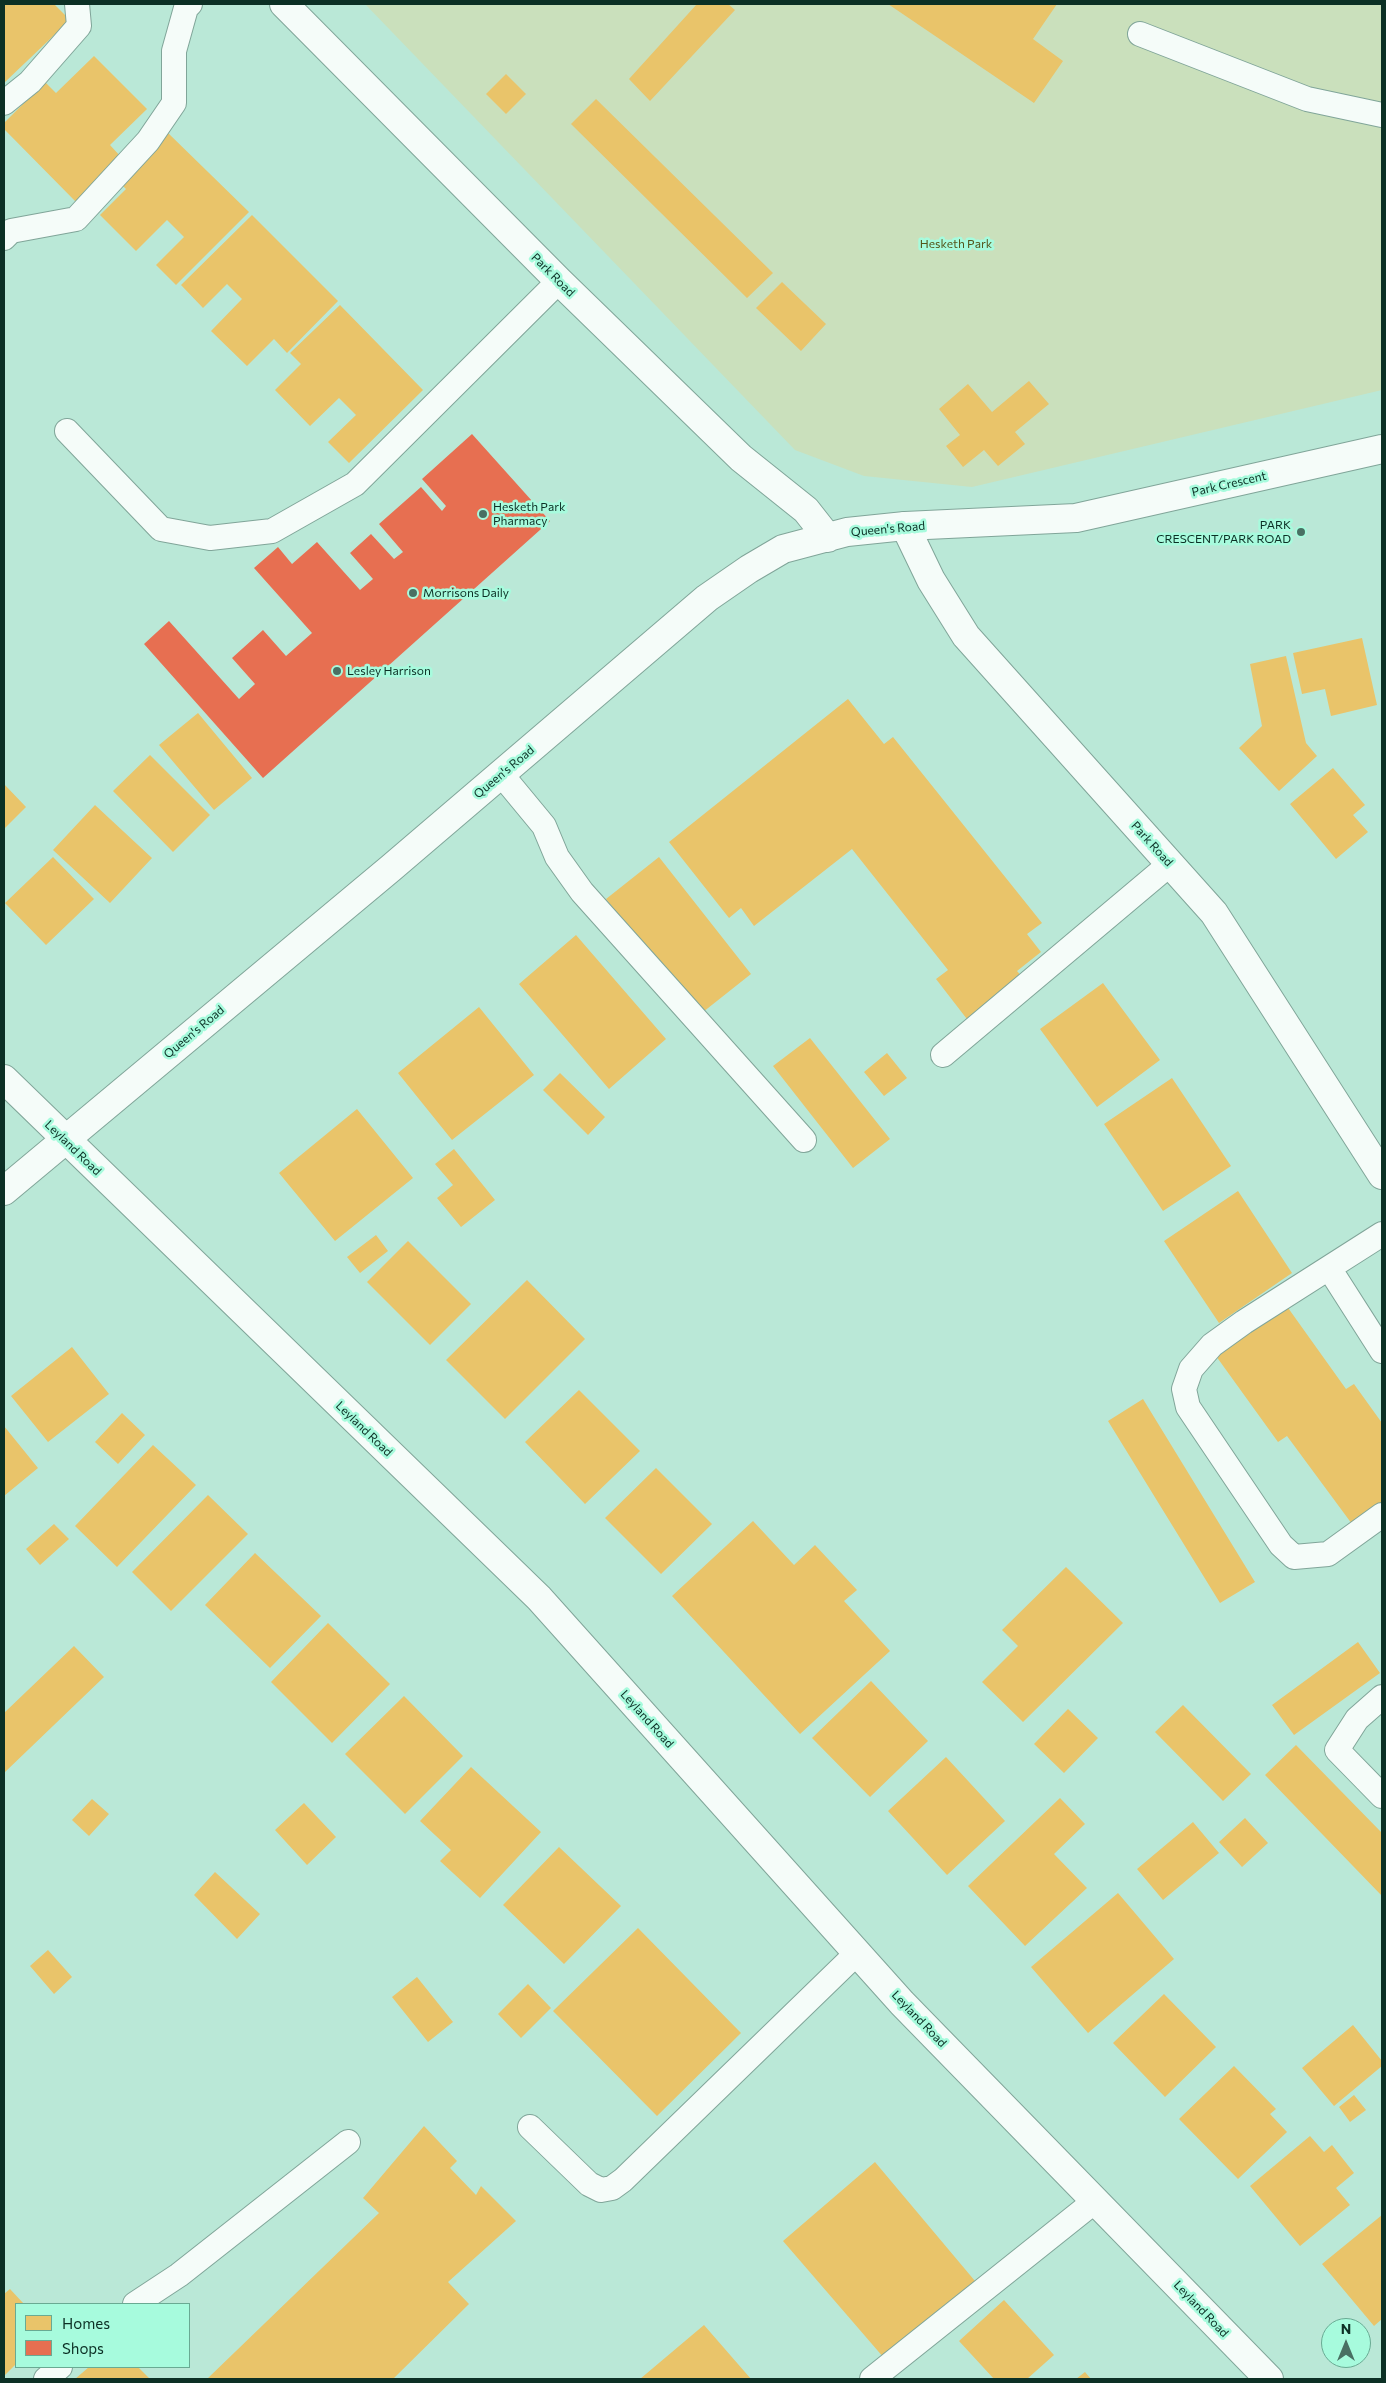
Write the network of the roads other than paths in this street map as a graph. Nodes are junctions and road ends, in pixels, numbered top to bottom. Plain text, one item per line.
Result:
1 (77, 4) edge
2 (190, 4) edge
3 (284, 4) edge
4 (1140, 34) dead end
5 (4, 102) edge
6 (1382, 114) edge
7 (4, 238) edge
8 (559, 281) junction
9 (67, 431) dead end
10 (1382, 448) edge
11 (1076, 518) joint
12 (905, 526) junction
13 (828, 538) junction
14 (501, 774) junction
15 (1170, 864) junction
16 (943, 1055) dead end
17 (4, 1080) edge
18 (64, 1140) junction
19 (804, 1140) dead end
20 (1382, 1176) edge
21 (4, 1191) edge
22 (1382, 1234) edge
23 (1329, 1268) junction
24 (1382, 1351) edge
25 (1382, 1515) edge
26 (1382, 1697) edge
27 (1382, 1796) edge
28 (858, 1953) junction
29 (530, 2127) dead end
30 (348, 2142) dead end
31 (1095, 2200) junction
32 (137, 2303) edge
33 (59, 2368) edge
34 (46, 2379) edge
35 (872, 2379) edge
36 (1269, 2379) edge

1 - 5 lane
2 - 7 lane
3 - 8 street, Park Road
4 - 6 lane
8 - 9 lane
8 - 13 street, Park Road
10 - 11 street, Park Crescent
11 - 12 street, Queen's Road
12 - 13 street, Queen's Road
12 - 15 street, Park Road
13 - 14 street, Queen's Road
14 - 18 street, Queen's Road
14 - 19 lane
15 - 16 lane
15 - 20 street, Park Road
17 - 18 street, Leyland Road
18 - 21 street, Queen's Road
18 - 28 street, Leyland Road
22 - 23 lane
23 - 24 lane
23 - 25 lane
26 - 27 lane
28 - 29 lane
28 - 31 street, Leyland Road
30 - 32 lane
31 - 35 lane
31 - 36 street, Leyland Road
33 - 34 lane

